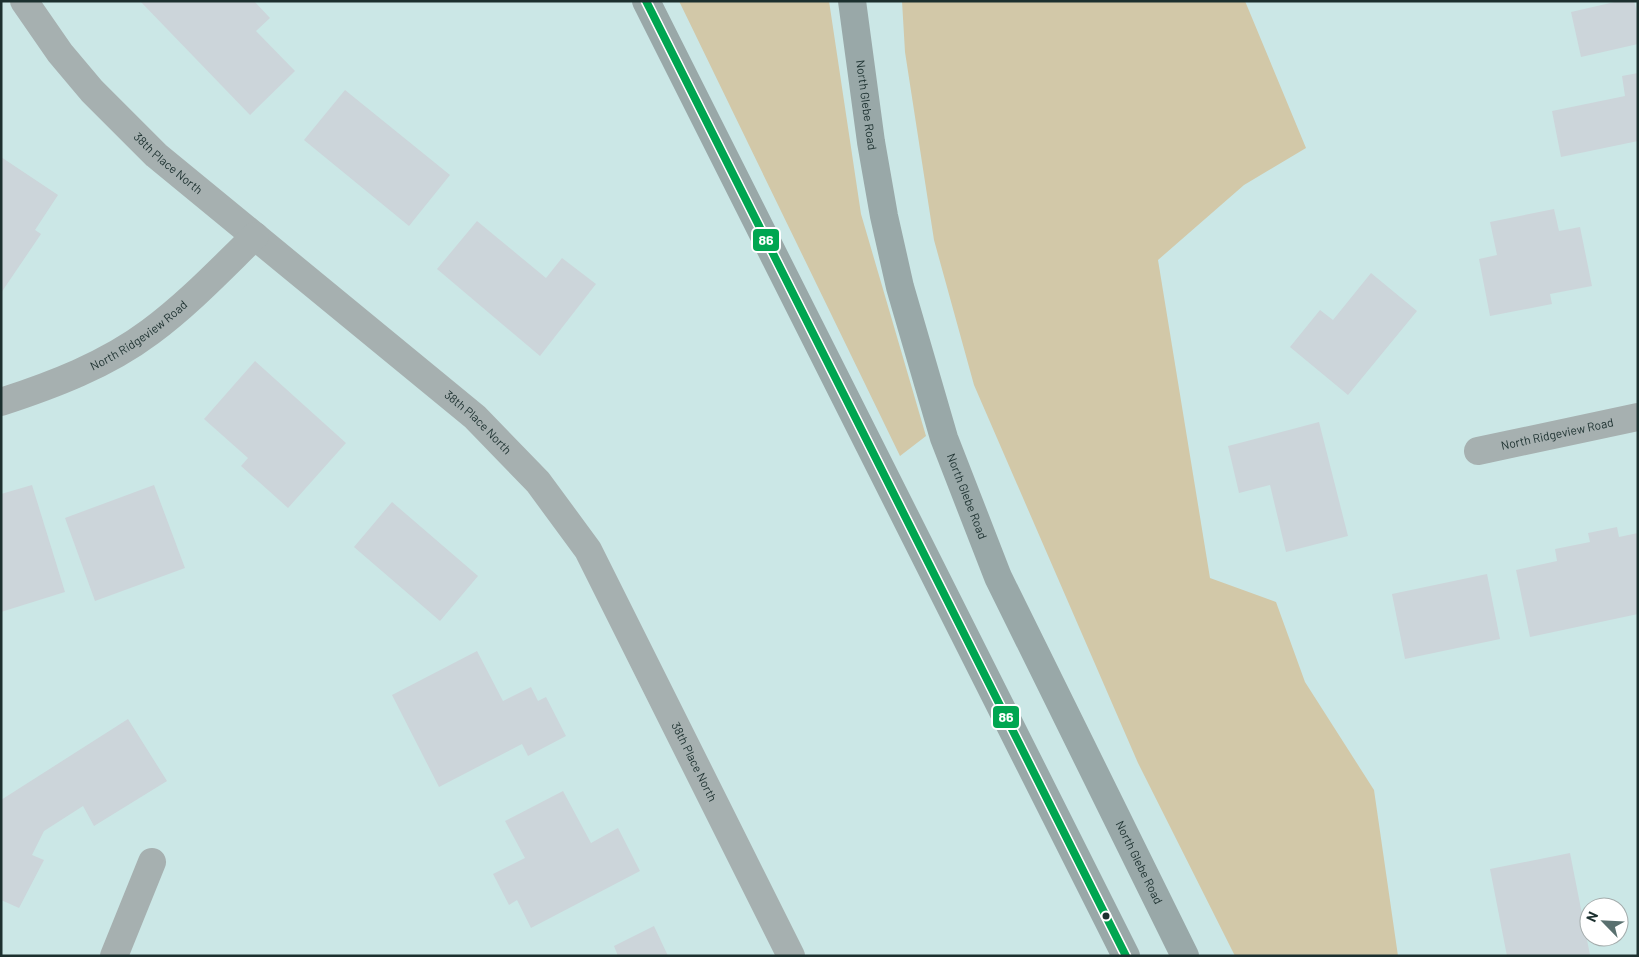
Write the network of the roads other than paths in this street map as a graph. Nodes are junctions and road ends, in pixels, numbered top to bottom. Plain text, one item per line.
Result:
1 (24, 1) edge
2 (646, 1) edge
3 (852, 1) edge
4 (255, 236) junction
5 (1, 402) edge
6 (1638, 417) edge
7 (1478, 451) dead end
8 (152, 862) dead end
9 (114, 956) edge
10 (791, 956) edge
11 (1126, 956) edge
12 (1185, 956) edge

1 - 4 street, 38th Place North
2 - 11 main road
3 - 12 main road, North Glebe Road
4 - 5 street, North Ridgeview Road
4 - 10 street, 38th Place North
6 - 7 street, North Ridgeview Road
8 - 9 street

